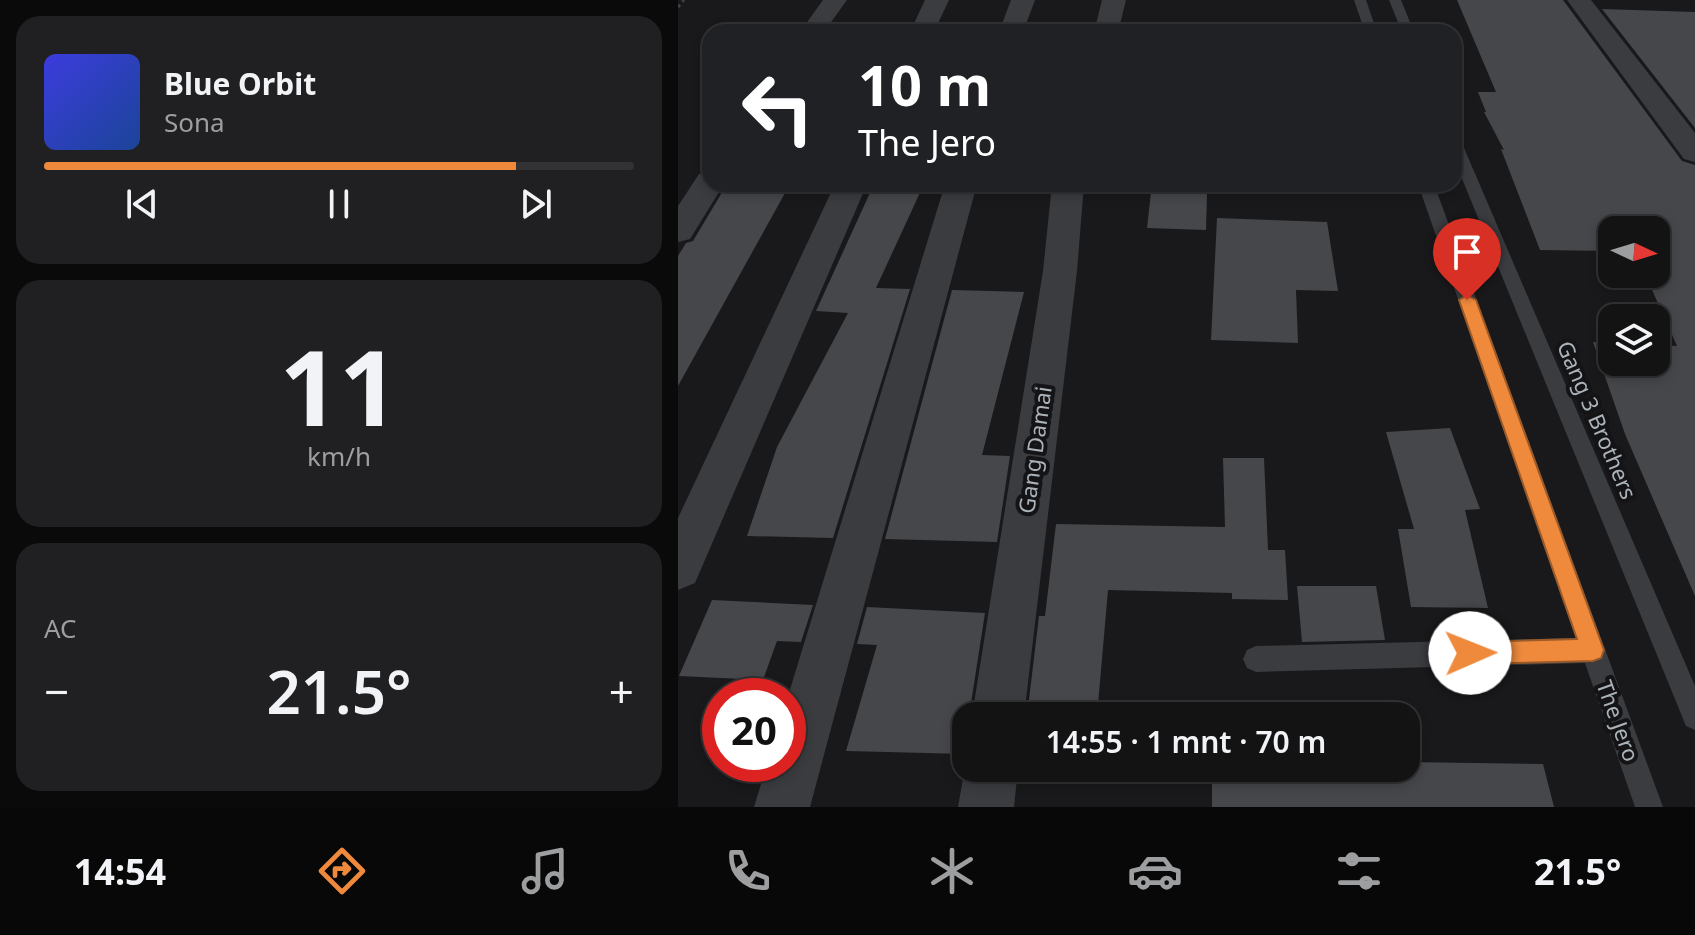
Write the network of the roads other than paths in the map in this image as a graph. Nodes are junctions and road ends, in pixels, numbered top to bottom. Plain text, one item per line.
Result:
1 (835, 0) edge
2 (937, 0) edge
3 (1023, 0) edge
4 (1114, 0) edge
5 (1360, 0) edge
6 (1395, 0) edge
7 (1579, 0) edge
8 (818, 24) edge
9 (926, 24) edge
10 (1014, 24) edge
11 (1108, 24) edge
12 (1368, 24) edge
13 (1405, 24) edge
14 (1695, 153) edge
15 (1462, 160) edge
16 (703, 192) edge
17 (847, 192) edge
18 (959, 192) edge
19 (1067, 192) edge
20 (1429, 192) edge
21 (678, 231) edge
22 (678, 568) edge
23 (1593, 650) junction
24 (1256, 659) dead end
25 (1000, 702) edge
26 (1695, 717) edge
27 (989, 782) edge
28 (782, 807) edge
29 (986, 807) edge
30 (1649, 807) edge

1 - 8 street
2 - 9 street
3 - 10 street
4 - 11 street
5 - 12 lane
6 - 13 lane
7 - 14 street
15 - 26 lane, Gang 3 Brothers
16 - 21 street
17 - 22 street
18 - 28 street
19 - 25 street, Gang Damai
20 - 23 lane, The Jero
23 - 24 lane
23 - 30 lane, The Jero
27 - 29 street

